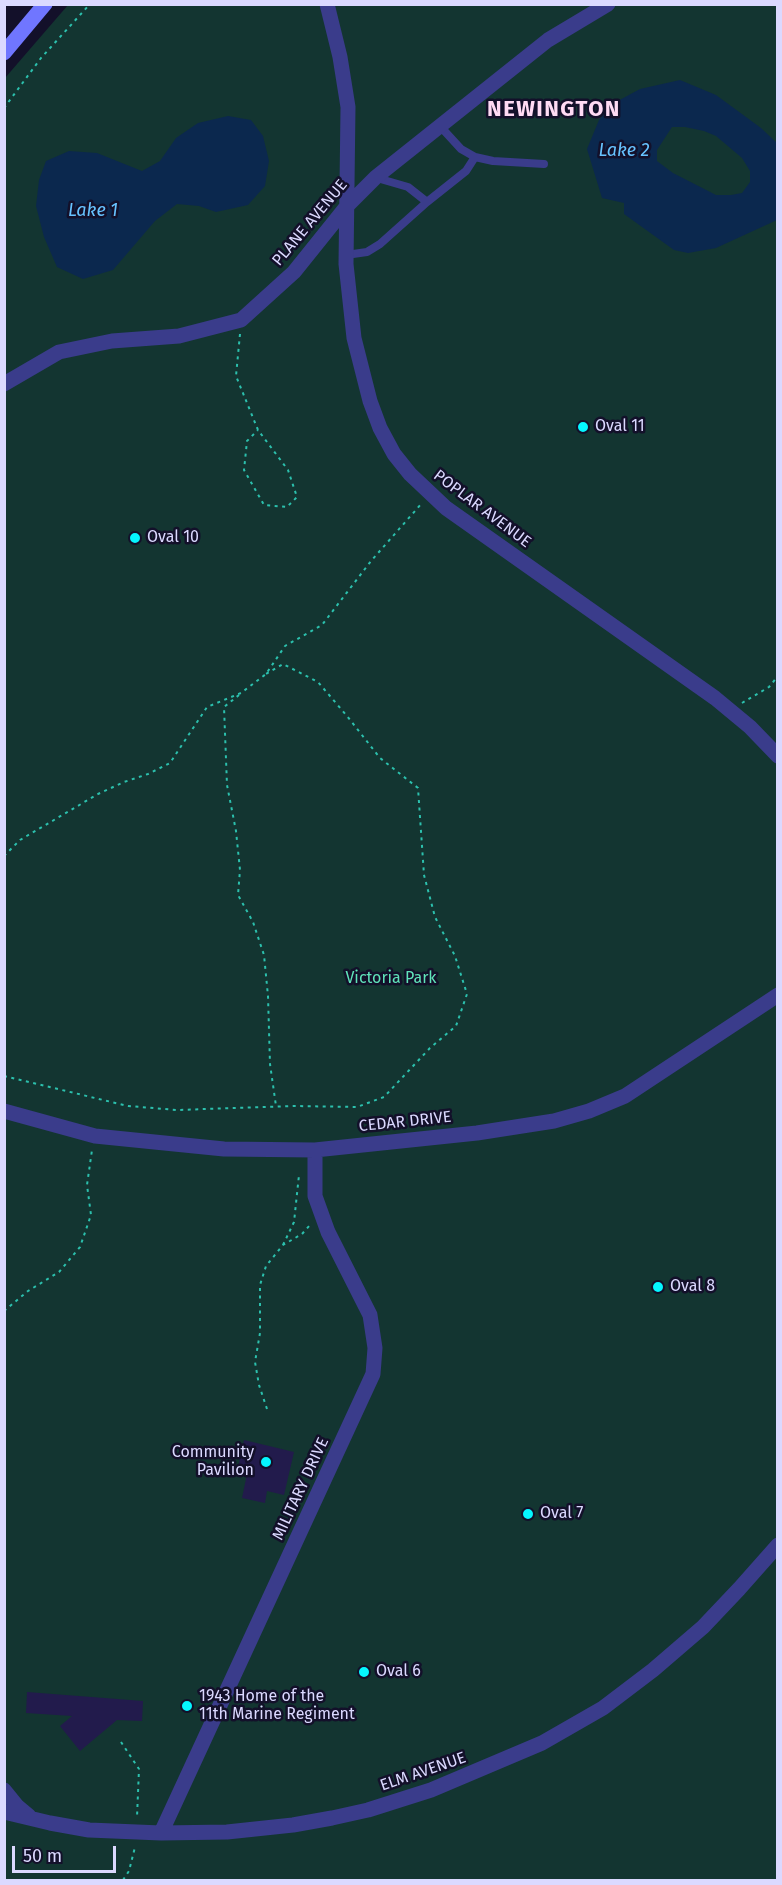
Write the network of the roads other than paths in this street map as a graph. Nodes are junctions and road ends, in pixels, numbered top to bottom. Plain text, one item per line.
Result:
1 (45, 4) edge
2 (327, 4) edge
3 (608, 4) edge
4 (4, 53) edge
5 (439, 125) junction
6 (475, 157) junction
7 (544, 164) dead end
8 (376, 177) junction
9 (427, 202) junction
10 (346, 206) junction
11 (346, 255) junction
12 (4, 384) edge
13 (777, 756) edge
14 (777, 995) edge
15 (4, 1111) edge
16 (315, 1150) junction
17 (777, 1545) edge
18 (4, 1790) edge
19 (4, 1812) edge
20 (35, 1820) junction
21 (161, 1833) junction

1 - 4 main road
2 - 10 street, POPLAR AVENUE
3 - 5 street, PLANE AVENUE
5 - 6 lane
5 - 8 street, PLANE AVENUE
6 - 7 lane
6 - 9 lane
8 - 9 lane
8 - 10 street, PLANE AVENUE
9 - 11 lane
10 - 11 street, POPLAR AVENUE
10 - 12 street, PLANE AVENUE
11 - 13 street, POPLAR AVENUE
14 - 16 street, CEDAR DRIVE
15 - 16 street, CEDAR DRIVE
16 - 21 street, MILITARY DRIVE
17 - 21 street, ELM AVENUE
18 - 20 street
19 - 20 street, ELM AVENUE
20 - 21 street, ELM AVENUE

